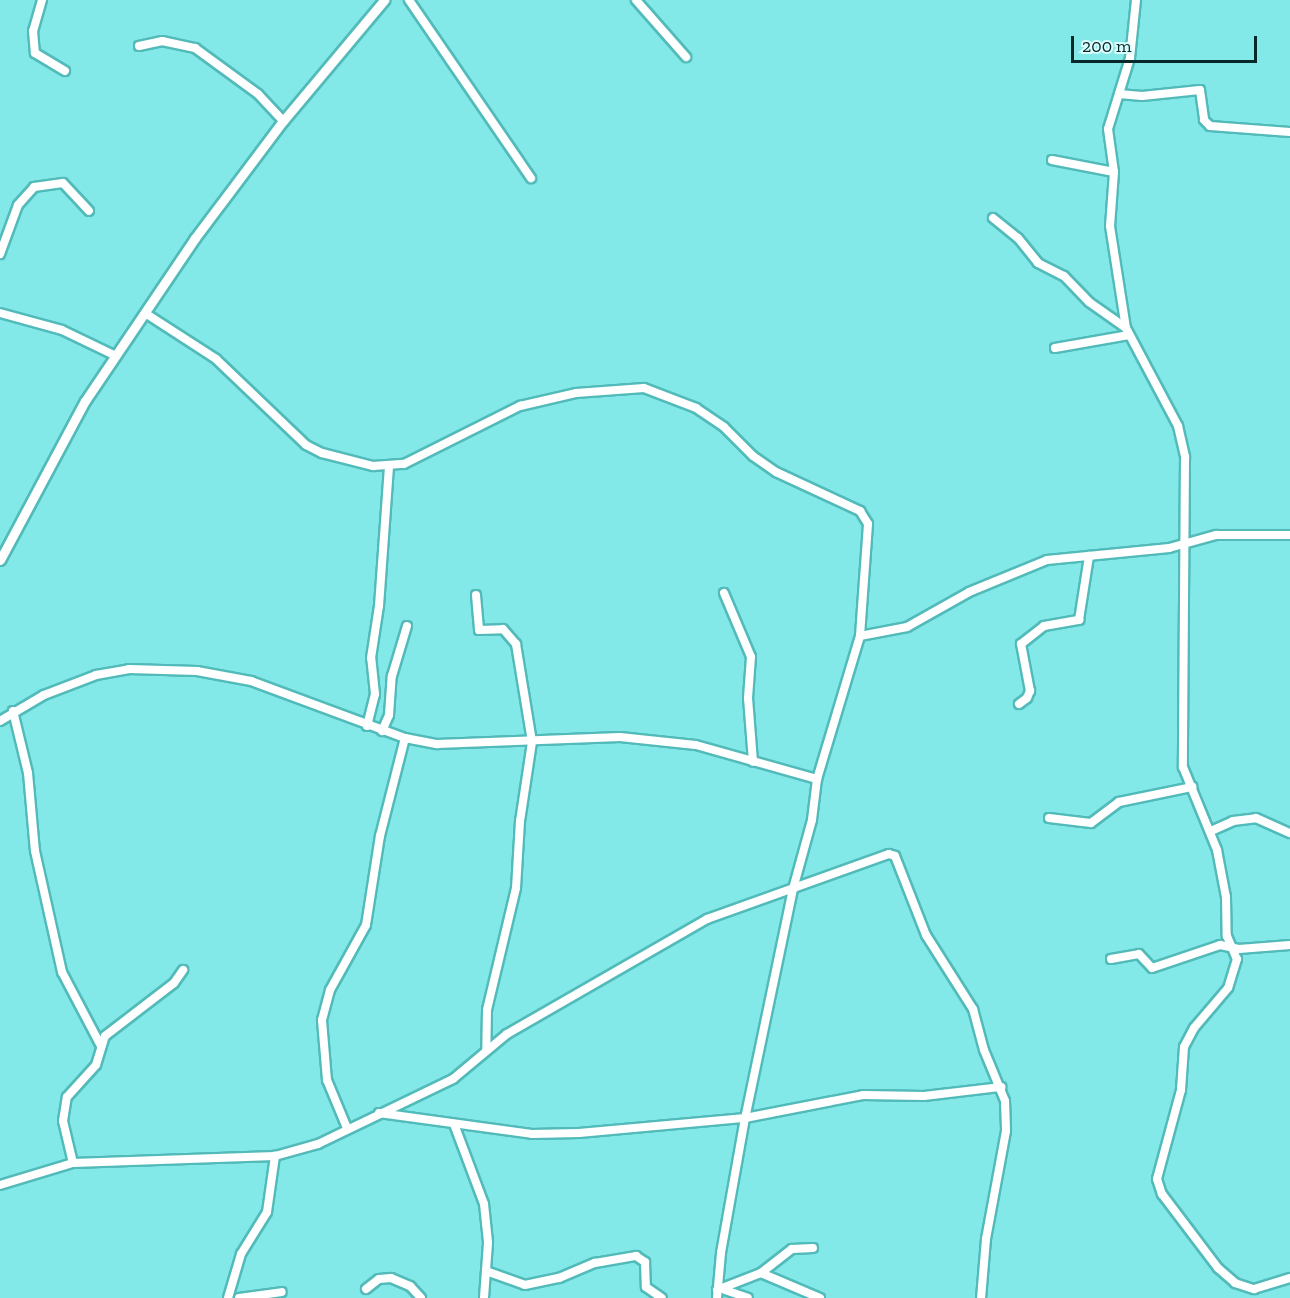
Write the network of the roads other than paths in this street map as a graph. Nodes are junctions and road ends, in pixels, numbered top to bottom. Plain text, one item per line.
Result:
1 (42, 0) edge
2 (384, 0) edge
3 (410, 0) edge
4 (636, 0) edge
5 (1136, 0) edge
6 (139, 46) dead end
7 (686, 57) dead end
8 (65, 71) dead end
9 (1119, 94) junction
10 (283, 121) junction
11 (1290, 132) edge
12 (1052, 160) dead end
13 (1114, 172) junction
14 (531, 178) dead end
15 (89, 211) dead end
16 (993, 218) dead end
17 (0, 254) edge
18 (0, 313) edge
19 (146, 313) junction
20 (1127, 331) junction
21 (1055, 348) dead end
22 (116, 356) junction
23 (389, 467) junction
24 (1290, 535) edge
25 (1184, 545) junction
26 (1089, 556) junction
27 (0, 560) edge
28 (724, 594) dead end
29 (476, 595) dead end
30 (407, 626) dead end
31 (860, 636) junction
32 (1019, 704) dead end
33 (14, 711) junction
34 (0, 721) edge
35 (367, 726) junction
36 (382, 731) junction
37 (405, 738) junction
38 (532, 742) junction
39 (753, 762) junction
40 (818, 779) junction
41 (1192, 787) junction
42 (1049, 818) dead end
43 (1211, 831) junction
44 (1290, 832) edge
45 (793, 889) junction
46 (1290, 945) edge
47 (1233, 948) junction
48 (1111, 958) dead end
49 (183, 970) dead end
50 (101, 1046) junction
51 (486, 1049) junction
52 (1001, 1087) junction
53 (377, 1113) junction
54 (745, 1118) junction
55 (454, 1124) junction
56 (347, 1128) junction
57 (275, 1156) junction
58 (73, 1163) junction
59 (0, 1185) edge
60 (813, 1248) dead end
61 (486, 1271) junction
62 (761, 1273) junction
63 (1290, 1278) edge
64 (366, 1290) dead end
65 (282, 1292) dead end
66 (720, 1293) edge
67 (228, 1298) edge
68 (239, 1298) edge
69 (421, 1298) edge
70 (484, 1298) edge
71 (662, 1298) edge
72 (748, 1298) edge
73 (820, 1298) edge
74 (981, 1298) edge

1 - 8 street
2 - 10 main road
3 - 14 street
4 - 7 street
5 - 9 street
6 - 10 street
9 - 11 street
9 - 13 street
10 - 19 main road
12 - 13 street
13 - 20 street
15 - 17 street
16 - 20 street
18 - 22 street
19 - 22 main road
19 - 23 street
20 - 21 street
20 - 25 street
22 - 27 main road
23 - 31 street
23 - 35 street
24 - 25 street
25 - 26 street
25 - 41 street
26 - 31 street
26 - 32 street
28 - 39 street
29 - 38 street
30 - 36 street
31 - 40 street
33 - 34 street
33 - 35 street
33 - 50 street
35 - 36 street
36 - 37 street
37 - 38 street
37 - 56 street
38 - 39 street
38 - 51 street
39 - 40 street
40 - 45 street
41 - 42 street
41 - 43 street
43 - 44 street
43 - 47 street
45 - 51 street
45 - 52 street
45 - 54 street
46 - 47 street
47 - 48 street
47 - 63 street
49 - 50 street
50 - 58 street
51 - 53 street
52 - 54 street
52 - 74 street
53 - 55 street
53 - 56 street
54 - 55 street
54 - 66 street
55 - 61 street
56 - 57 street
57 - 58 street
57 - 67 street
58 - 59 street
60 - 62 street
61 - 70 street
61 - 71 street
62 - 66 street
62 - 73 street
64 - 69 street
65 - 68 street
66 - 72 street

